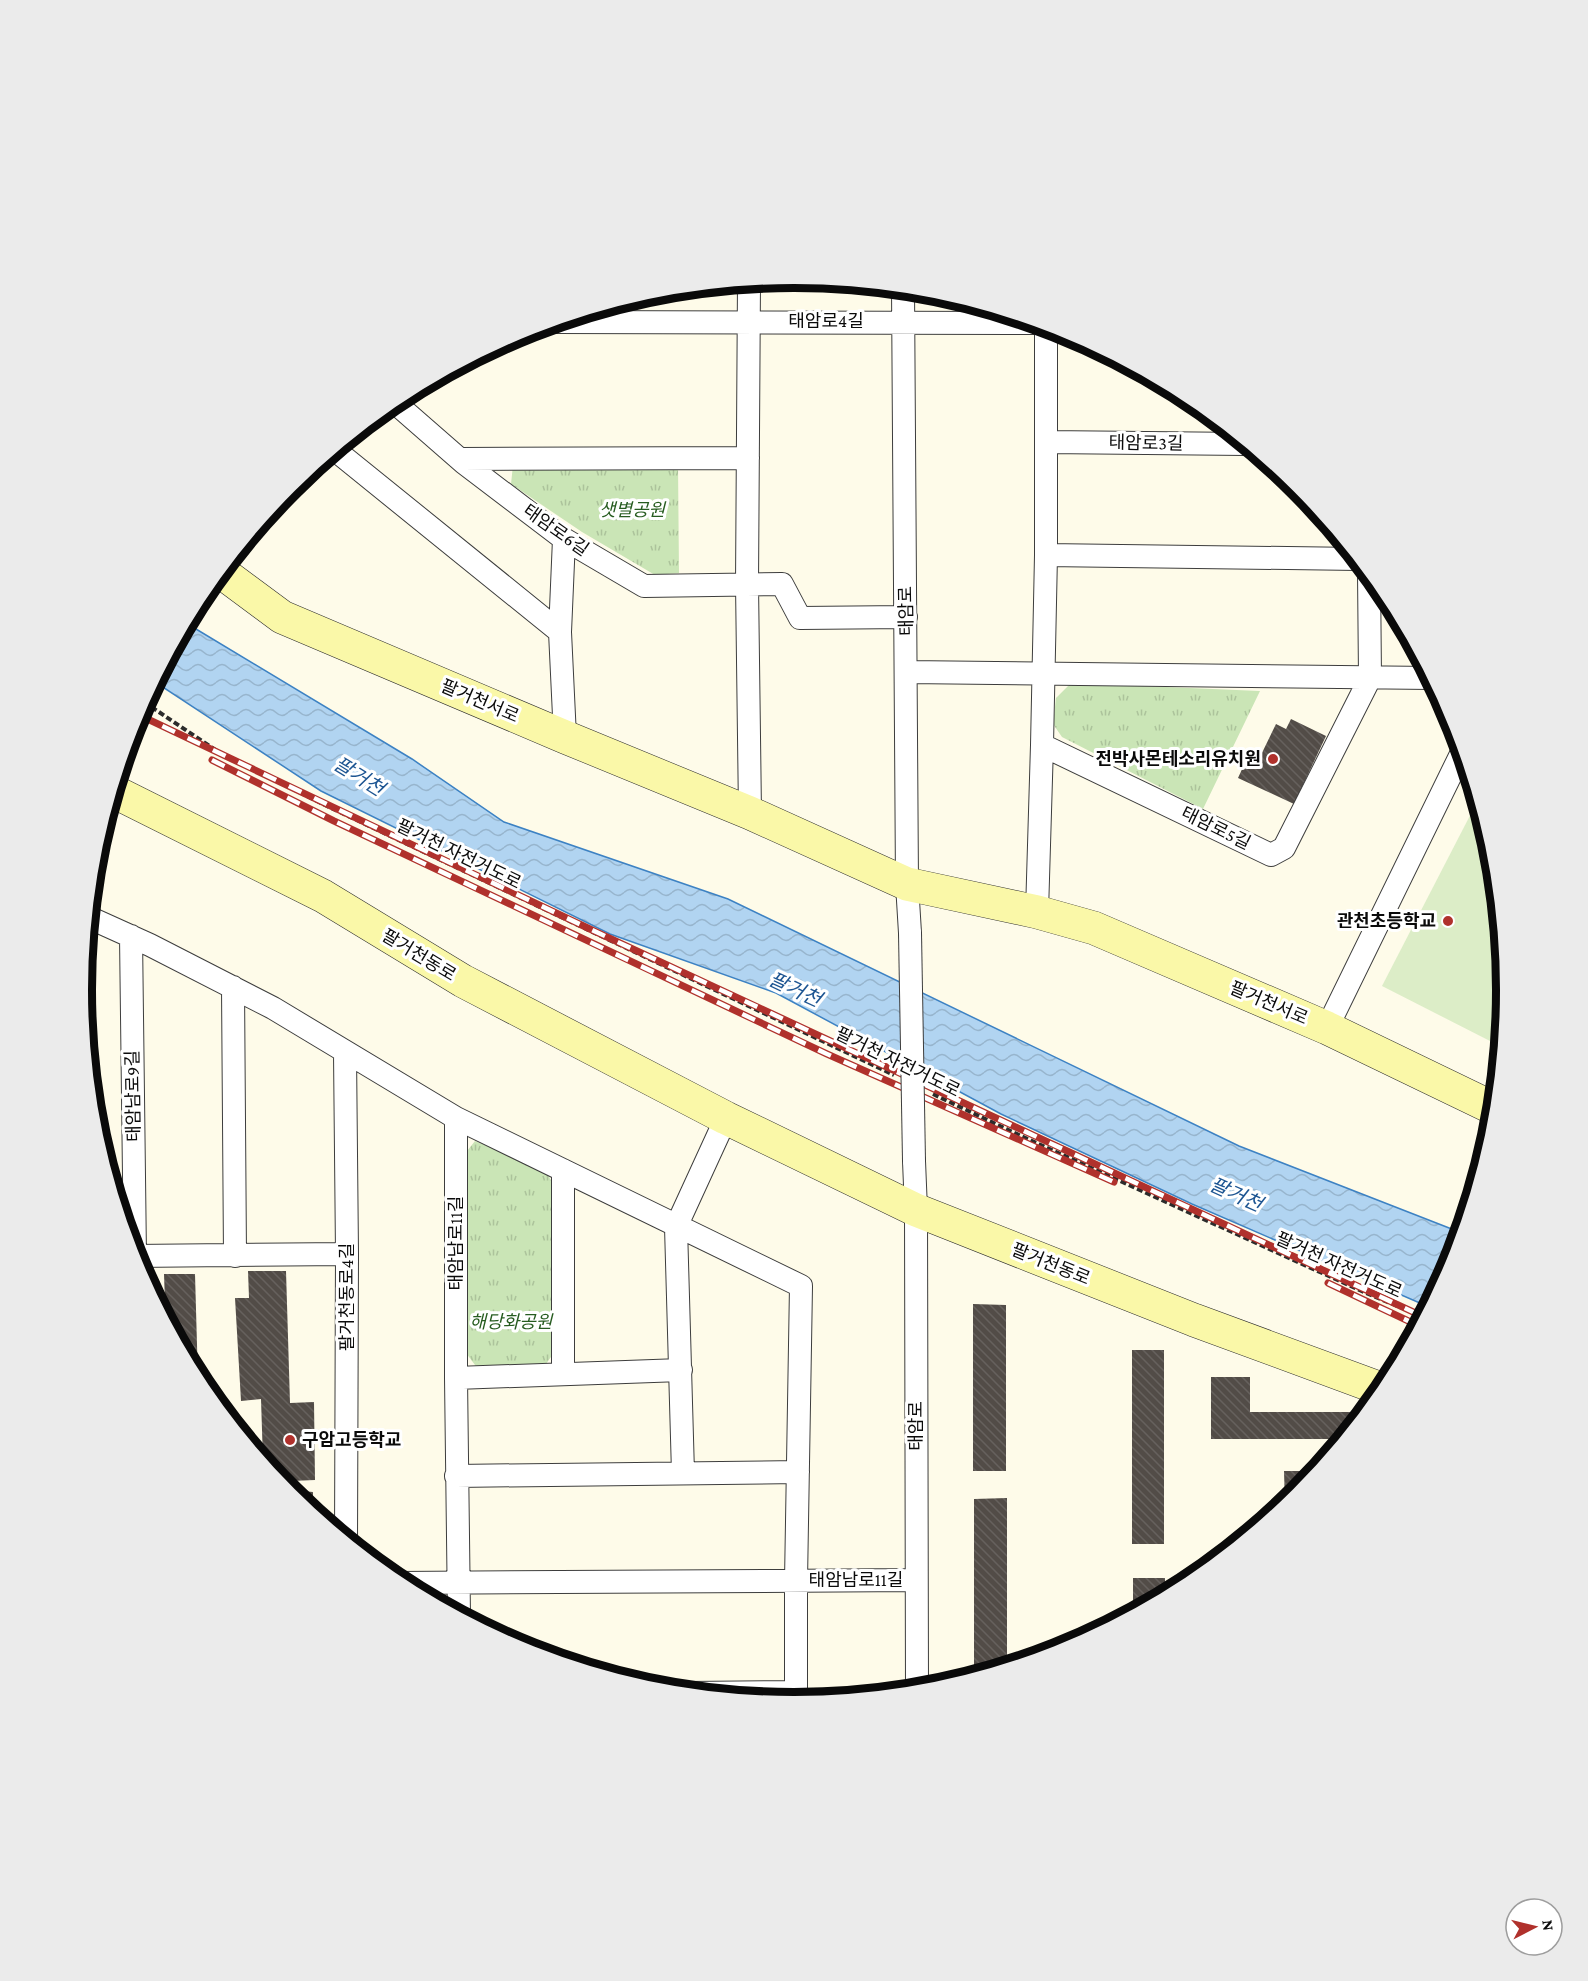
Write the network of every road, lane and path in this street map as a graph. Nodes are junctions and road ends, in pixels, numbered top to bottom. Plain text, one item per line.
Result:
1 (749, 290) edge
2 (903, 297) edge
3 (748, 321) junction
4 (903, 321) junction
5 (579, 322) edge
6 (1012, 323) edge
7 (1046, 335) edge
8 (401, 408) edge
9 (1046, 442) junction
10 (1235, 444) edge
11 (340, 455) edge
12 (748, 458) junction
13 (461, 459) junction
14 (564, 539) junction
15 (1046, 555) junction
16 (1348, 559) edge
17 (227, 576) edge
18 (747, 584) junction
19 (1369, 588) edge
20 (906, 617) junction
21 (560, 632) junction
22 (907, 672) junction
23 (1045, 673) junction
24 (1370, 678) junction
25 (1423, 678) edge
26 (152, 707) edge
27 (565, 738) junction
28 (1042, 745) junction
29 (1457, 760) edge
30 (120, 794) edge
31 (750, 813) junction
32 (907, 884) junction
33 (1037, 912) junction
34 (96, 920) edge
35 (130, 936) junction
36 (233, 987) junction
37 (1327, 1028) junction
38 (345, 1053) junction
39 (904, 1080) dead end
40 (925, 1090) dead end
41 (1487, 1105) edge
42 (456, 1118) junction
43 (726, 1118) junction
44 (563, 1170) junction
45 (916, 1210) junction
46 (676, 1227) junction
47 (134, 1229) edge
48 (347, 1254) junction
49 (144, 1256) edge
50 (235, 1256) junction
51 (1417, 1314) edge
52 (681, 1370) junction
53 (563, 1374) junction
54 (456, 1378) junction
55 (1374, 1386) edge
56 (798, 1472) junction
57 (683, 1473) junction
58 (456, 1476) junction
59 (346, 1531) edge
60 (916, 1580) junction
61 (796, 1581) junction
62 (417, 1583) edge
63 (460, 1583) junction
64 (459, 1608) edge
65 (917, 1682) edge
66 (796, 1693) edge

1 - 3 street
2 - 4 street, 태암로
3 - 4 street, 태암로4길
3 - 5 street, 태암로4길
3 - 12 street
4 - 6 street
4 - 20 street, 태암로
7 - 9 street
8 - 13 street, 태암로6길
9 - 10 street, 태암로3길
9 - 15 street
11 - 21 street
12 - 13 street
12 - 18 street
13 - 14 street, 태암로6길
14 - 18 street, 태암로6길
14 - 21 street
15 - 16 street
15 - 23 street
17 - 27 main road, 팔거천서로
18 - 20 street, 태암로6길
18 - 31 street
19 - 24 street, 태암로5길
20 - 22 street, 태암로
21 - 27 street
22 - 23 street
22 - 32 street, 태암로
23 - 24 street
23 - 28 street
24 - 25 street
24 - 28 street, 태암로5길
26 - 39 path, 팔거천 자전거도로
27 - 31 main road, 팔거천서로
28 - 33 street
29 - 37 street
30 - 43 main road, 팔거천동로
31 - 32 main road, 팔거천서로
32 - 33 main road, 팔거천서로
32 - 45 street, 태암로, bridge
33 - 37 main road, 팔거천서로
34 - 35 street
35 - 36 street
35 - 47 street, 태암남로9길
36 - 38 street
36 - 50 street
37 - 41 main road, 팔거천서로
38 - 42 street
38 - 48 street, 팔거천동로4길
40 - 51 path, 팔거천 자전거도로
42 - 44 street
42 - 54 street, 태암남로11길
43 - 45 main road, 팔거천동로
43 - 46 street
44 - 46 street
44 - 53 street
45 - 55 main road, 팔거천동로
45 - 60 street, 태암로
46 - 52 street
46 - 56 street, 태암남로11길
48 - 50 street, 태암남로9길
48 - 59 street, 팔거천동로4길
49 - 50 street, 태암남로9길
52 - 53 street
52 - 57 street
53 - 54 street
54 - 58 street, 태암남로11길
56 - 57 street
56 - 61 street, 태암남로11길
57 - 58 street
58 - 63 street, 태암남로11길
60 - 61 street, 태암남로11길
60 - 65 street, 태암로
61 - 63 street, 태암남로11길
61 - 66 street, 태암남로11길
62 - 63 street, 태암남로11길
63 - 64 street, 태암남로11길

